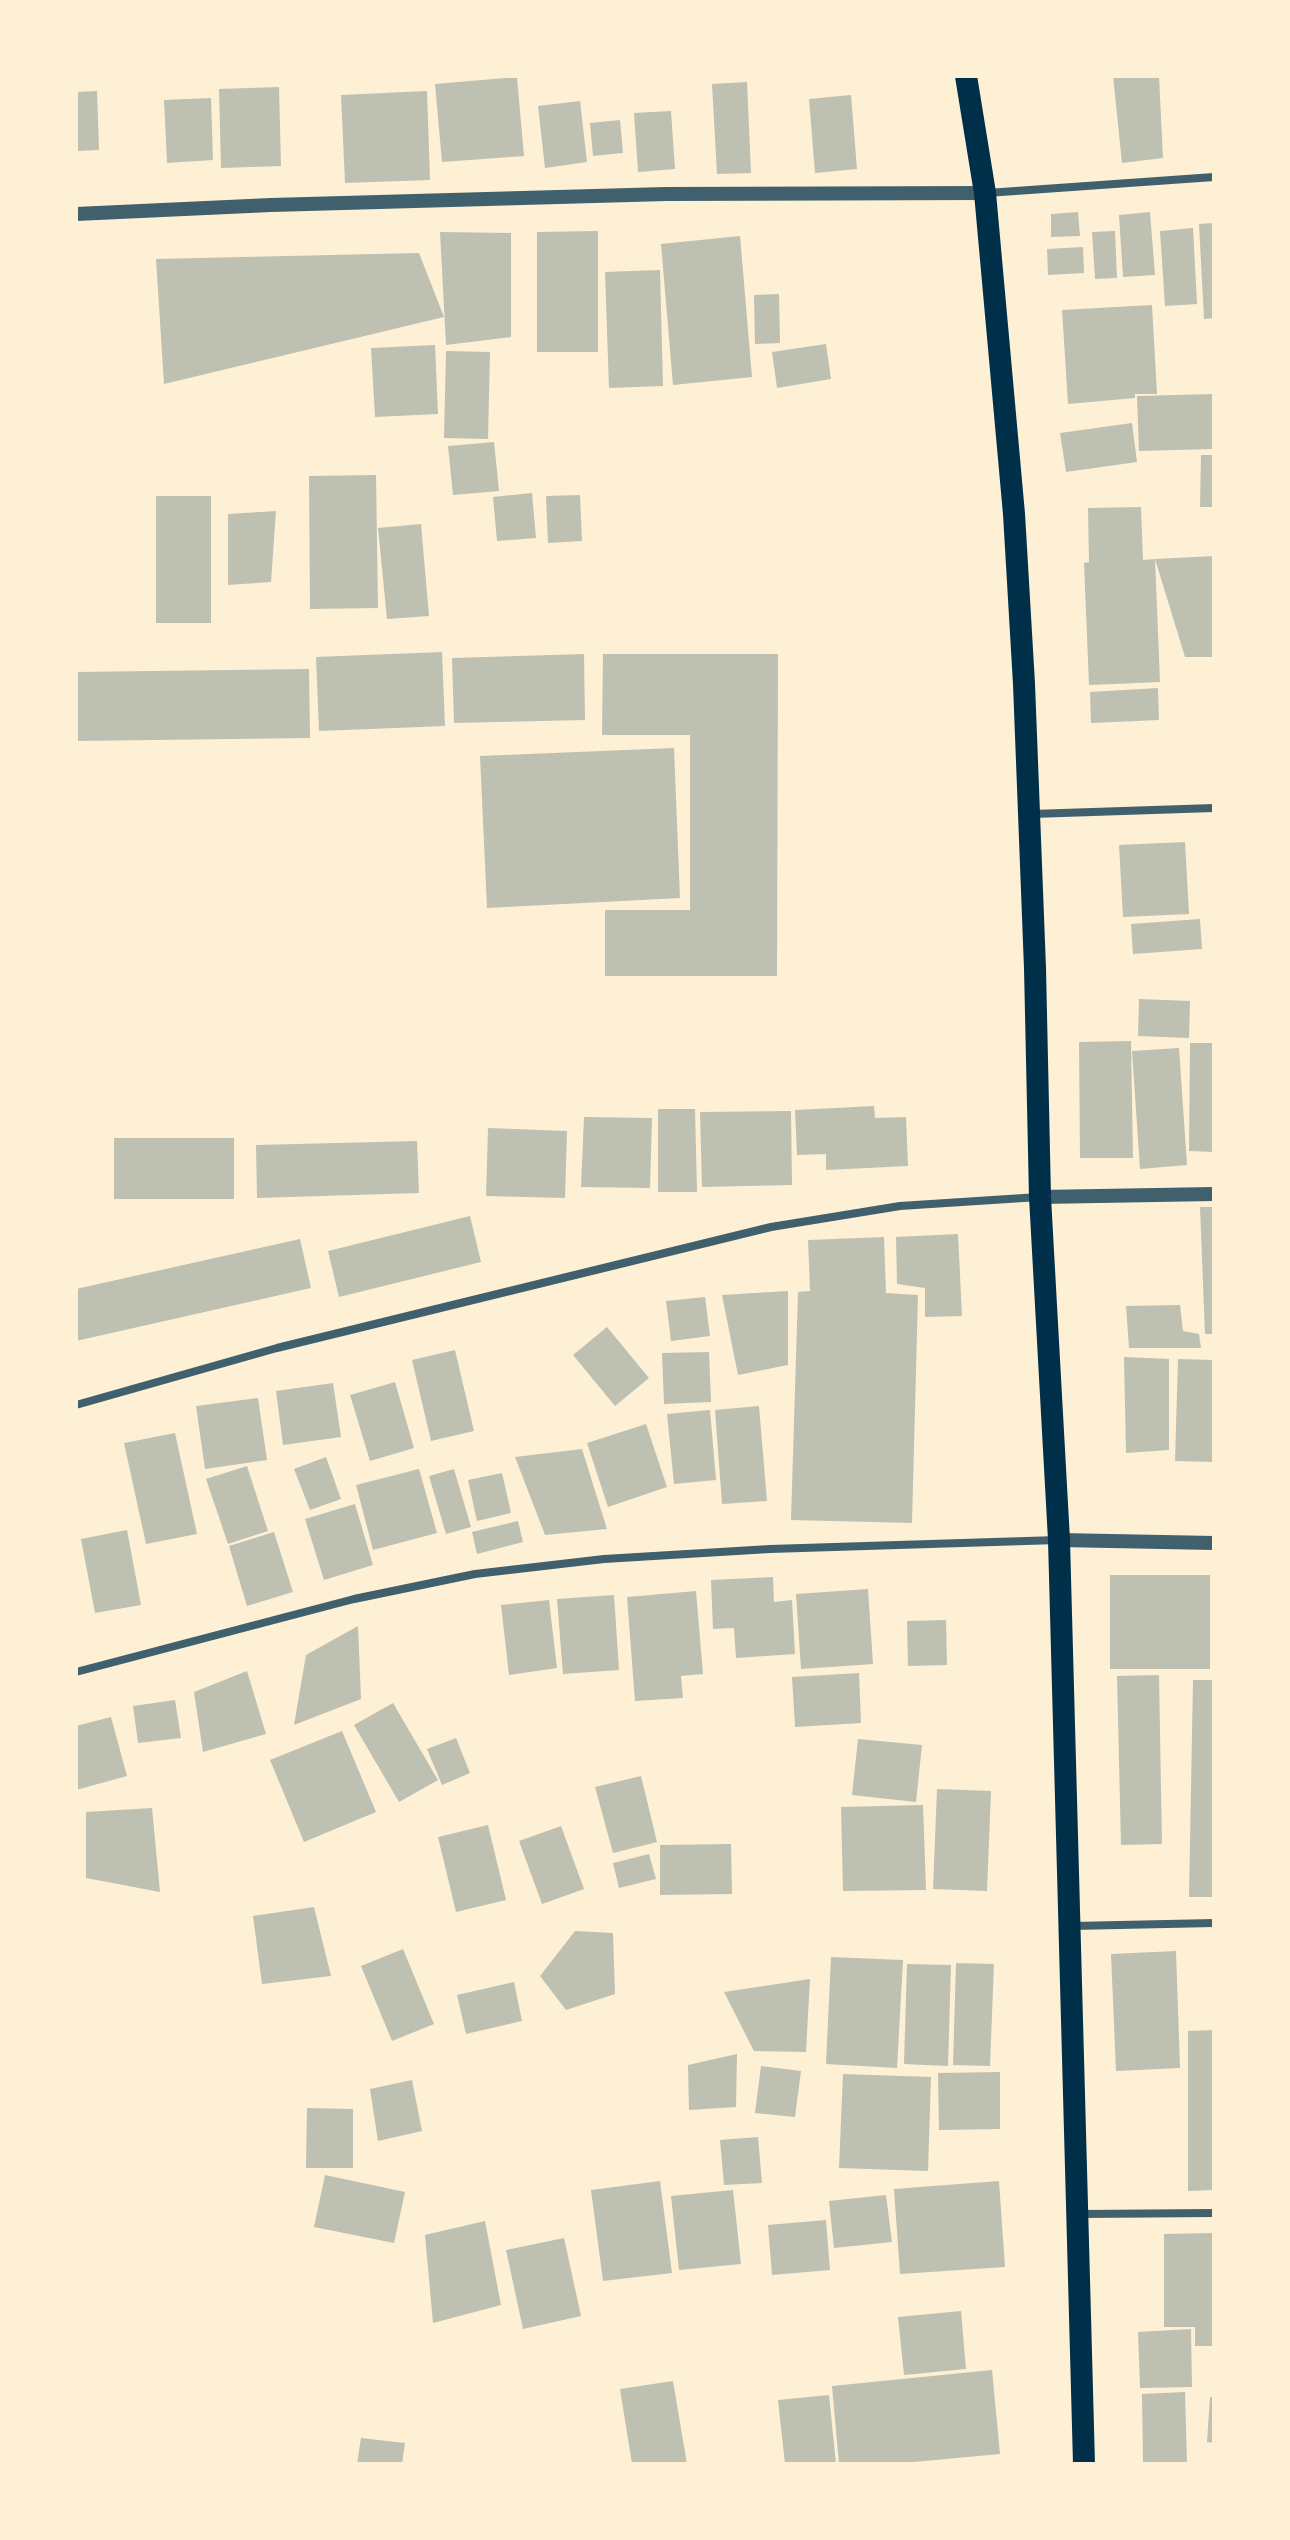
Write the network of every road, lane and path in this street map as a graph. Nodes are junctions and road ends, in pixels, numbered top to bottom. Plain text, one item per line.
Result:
1 (966, 76) edge
2 (1214, 177) edge
3 (985, 193) junction
4 (76, 214) edge
5 (1214, 808) edge
6 (1028, 814) junction
7 (1214, 1194) edge
8 (1040, 1197) junction
9 (76, 1405) edge
10 (1059, 1540) junction
11 (1214, 1543) edge
12 (76, 1672) edge
13 (1214, 1923) edge
14 (1068, 1926) junction
15 (1214, 2213) edge
16 (1076, 2214) junction
17 (1084, 2464) edge

1 - 3 highway
2 - 3 street
3 - 4 street
3 - 6 highway
5 - 6 street
6 - 8 highway
7 - 8 street
8 - 9 street
8 - 10 highway
10 - 11 street
10 - 12 street
10 - 14 highway
13 - 14 street
14 - 16 highway
15 - 16 street
16 - 17 highway

